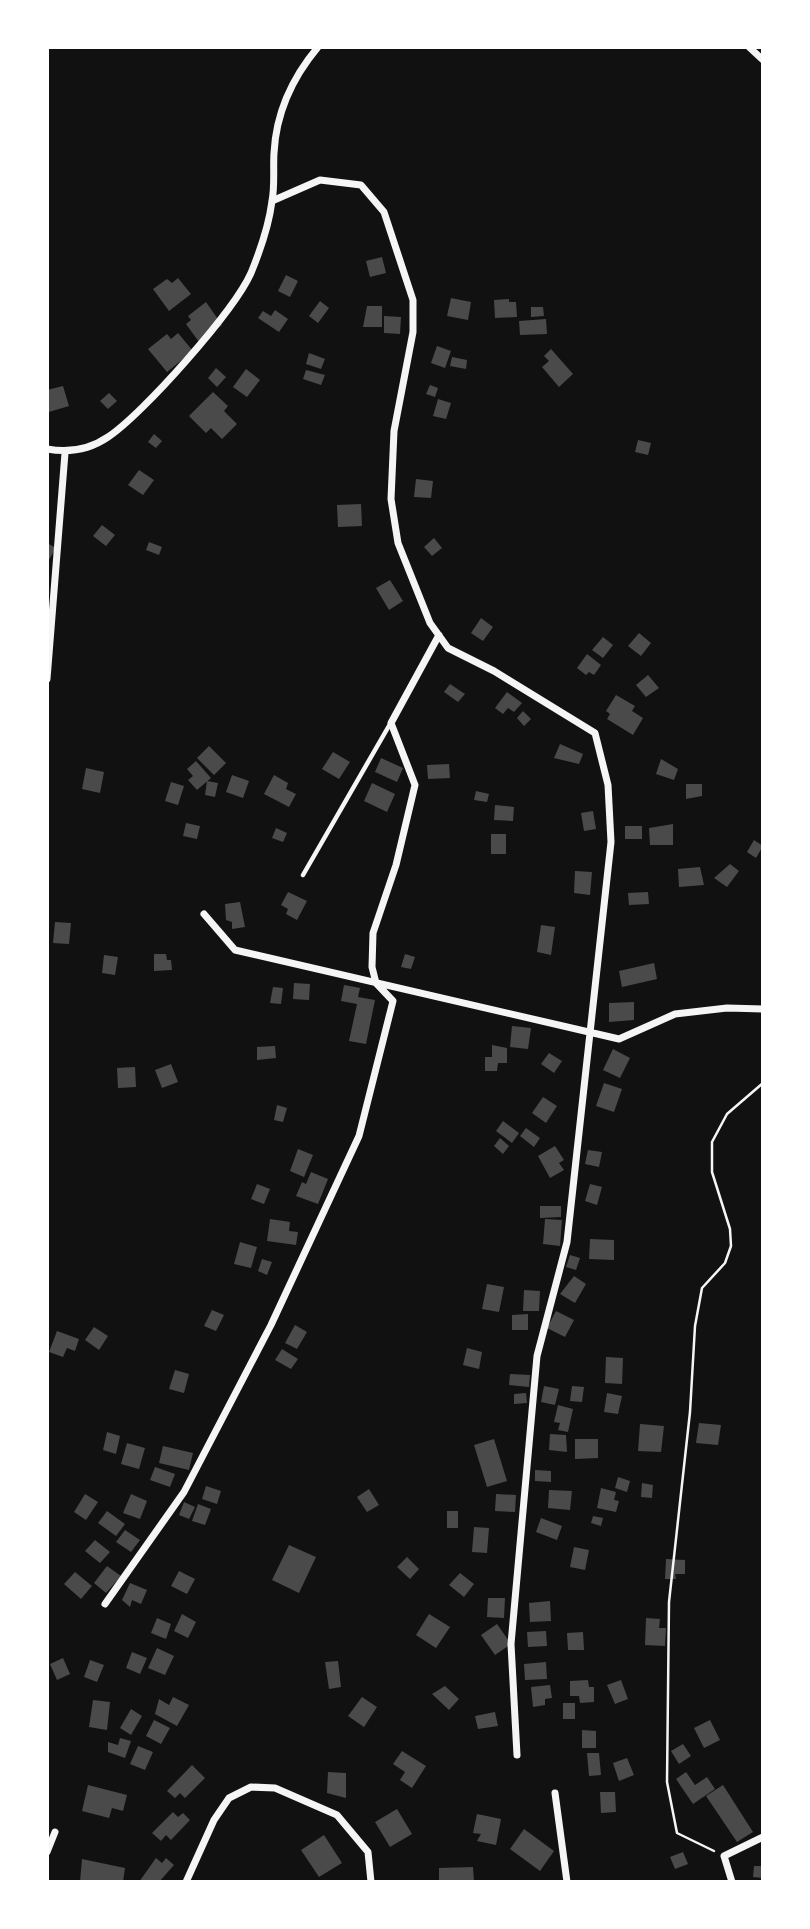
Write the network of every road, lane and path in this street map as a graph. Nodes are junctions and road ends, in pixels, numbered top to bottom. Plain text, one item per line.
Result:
1 (318, 47) edge
2 (748, 47) edge
3 (763, 60) edge
4 (272, 201) junction
5 (47, 449) edge
6 (65, 453) junction
7 (439, 635) junction
8 (47, 679) edge
9 (391, 723) junction
10 (303, 875) dead end
11 (204, 914) dead end
12 (376, 983) junction
13 (763, 1009) edge
14 (592, 1032) junction
15 (763, 1083) edge
16 (105, 1604) dead end
17 (517, 1755) dead end
18 (555, 1793) dead end
19 (55, 1832) dead end
20 (763, 1837) edge
21 (47, 1852) edge
22 (724, 1856) junction
23 (186, 1882) edge
24 (371, 1882) edge
25 (567, 1882) edge
26 (732, 1882) edge

1 - 4 street
2 - 3 street
4 - 6 street
4 - 7 street
5 - 6 street
6 - 8 street
7 - 9 street
7 - 14 street
9 - 10 lane
9 - 12 street
11 - 12 street
12 - 14 street
12 - 16 street
13 - 14 street
14 - 17 street
15 - 22 path
18 - 25 street
19 - 21 street
20 - 22 street
22 - 26 street
23 - 24 street

